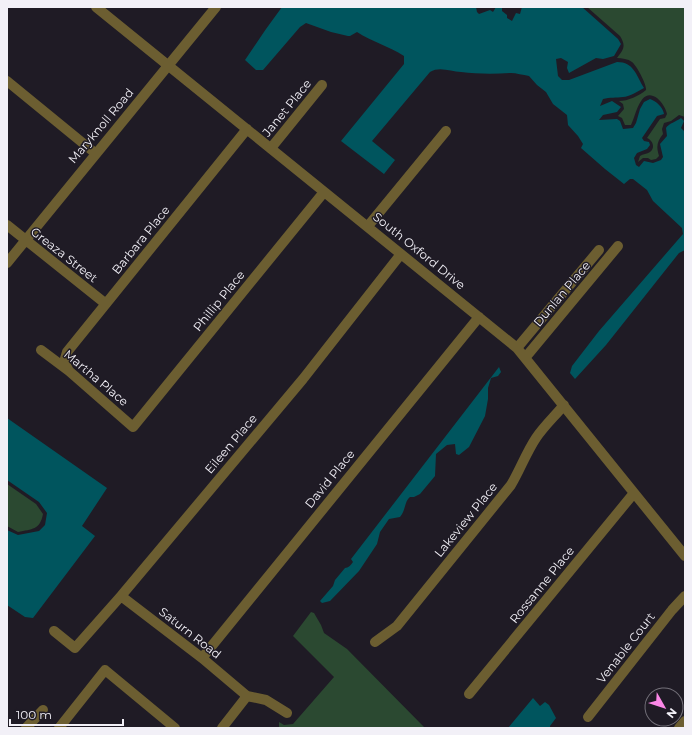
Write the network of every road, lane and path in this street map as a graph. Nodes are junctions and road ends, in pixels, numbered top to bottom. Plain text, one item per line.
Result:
1 (96, 7) edge
2 (216, 7) edge
3 (169, 65) junction
4 (7, 81) edge
5 (322, 85) dead end
6 (247, 128) junction
7 (446, 131) dead end
8 (271, 148) junction
9 (95, 153) junction
10 (324, 192) junction
11 (7, 226) edge
12 (368, 226) junction
13 (25, 240) junction
14 (618, 246) dead end
15 (599, 250) dead end
16 (401, 254) junction
17 (7, 262) edge
18 (106, 304) junction
19 (479, 316) junction
20 (517, 348) junction
21 (41, 350) dead end
22 (525, 358) junction
23 (69, 371) junction
24 (564, 405) junction
25 (133, 427) joint
26 (634, 493) junction
27 (685, 556) edge
28 (121, 596) junction
29 (685, 596) edge
30 (54, 631) dead end
31 (375, 642) dead end
32 (202, 658) junction
33 (245, 694) junction
34 (469, 694) dead end
35 (43, 710) dead end
36 (287, 712) dead end
37 (588, 717) dead end
38 (685, 721) edge
39 (26, 728) edge
40 (59, 728) edge
41 (175, 728) edge
42 (222, 728) edge
43 (679, 728) edge

1 - 3 street, South Oxford Drive
2 - 3 street, Maryknoll Road
3 - 6 street, South Oxford Drive
3 - 9 street, Maryknoll Road
4 - 9 street
5 - 8 street, Janet Place
6 - 8 street, South Oxford Drive
6 - 18 street, Barbara Place
7 - 12 street
8 - 10 street, South Oxford Drive
9 - 13 street, Maryknoll Road
10 - 12 street, South Oxford Drive
10 - 25 street, Phillip Place
11 - 13 street, Greaza Street
12 - 16 street, South Oxford Drive
13 - 17 street, Maryknoll Road
13 - 18 street, Greaza Street
14 - 22 street, Dunlan Place
15 - 20 street
16 - 19 street, South Oxford Drive
16 - 28 street, Eileen Place
18 - 23 street, Barbara Place
19 - 20 street, South Oxford Drive
19 - 32 street, David Place
20 - 22 street, South Oxford Drive
21 - 23 street, Martha Place
22 - 24 street, South Oxford Drive
23 - 25 street, Martha Place
24 - 26 street, South Oxford Drive
24 - 31 street, Lakeview Place
26 - 27 street, South Oxford Drive
26 - 34 street, Rossanne Place
28 - 30 street, Eileen Place
28 - 32 street, Saturn Road
29 - 37 street, Venable Court
32 - 33 street, Saturn Road
33 - 36 street
33 - 42 street
35 - 39 street
38 - 43 street
40 - 41 street

